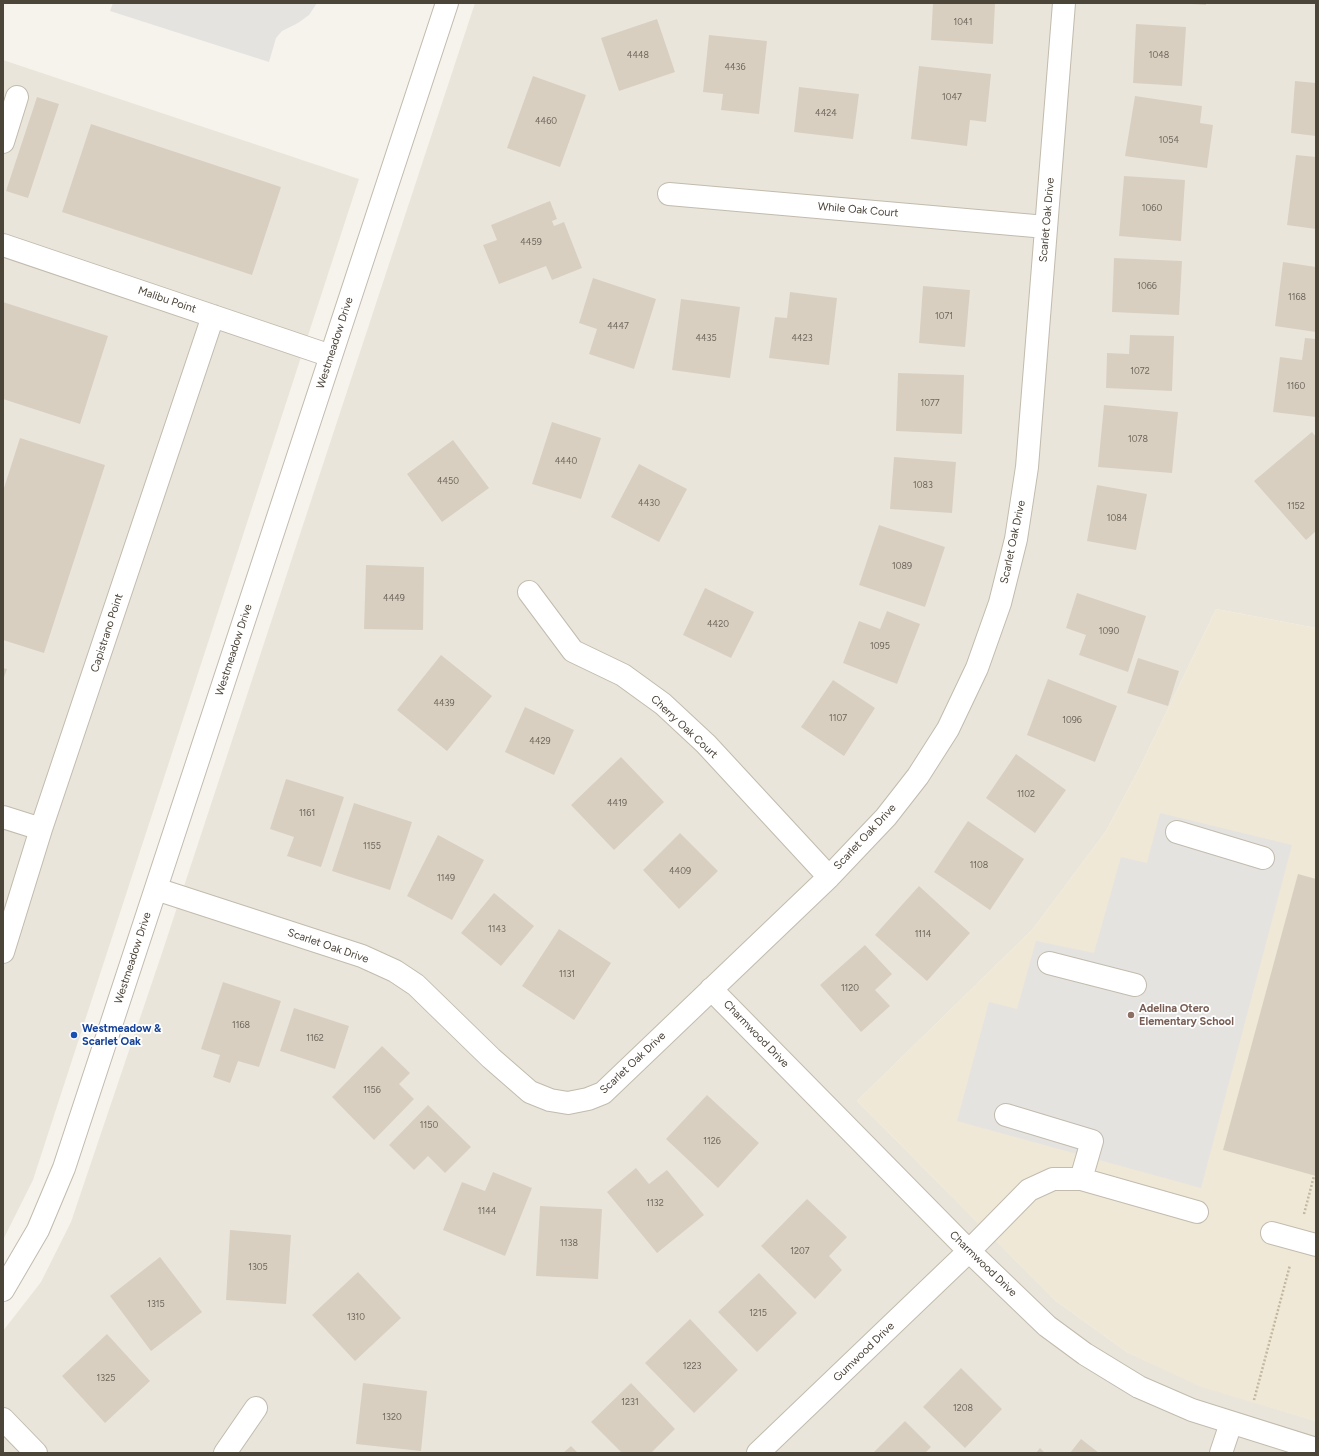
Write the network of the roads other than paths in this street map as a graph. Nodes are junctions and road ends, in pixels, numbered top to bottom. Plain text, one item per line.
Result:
1 (447, 3) edge
2 (1064, 3) edge
3 (17, 97) dead end
4 (3, 142) edge
5 (670, 194) dead end
6 (1046, 227) junction
7 (3, 245) edge
8 (213, 316) junction
9 (331, 356) junction
10 (529, 592) dead end
11 (3, 817) edge
12 (41, 830) junction
13 (1177, 832) dead end
14 (1263, 858) dead end
15 (829, 877) junction
16 (156, 889) junction
17 (3, 952) edge
18 (1049, 964) dead end
19 (1135, 985) dead end
20 (711, 989) junction
21 (1006, 1115) dead end
22 (1081, 1179) junction
23 (1197, 1212) dead end
24 (1272, 1233) dead end
25 (1306, 1243) edge
26 (969, 1251) junction
27 (3, 1290) edge
28 (256, 1408) dead end
29 (3, 1419) edge
30 (1231, 1423) junction
31 (1316, 1449) edge
32 (36, 1453) edge
33 (225, 1453) edge
34 (758, 1453) edge
35 (1221, 1453) edge

1 - 9 street, Westmeadow Drive
2 - 6 street, Scarlet Oak Drive
3 - 4 street
5 - 6 street, While Oak Court
6 - 15 street, Scarlet Oak Drive
7 - 8 street, Malibu Point
8 - 9 street, Malibu Point
8 - 12 street, Capistrano Point
9 - 16 street, Westmeadow Drive
10 - 15 street, Cherry Oak Court
11 - 12 street
12 - 17 street, Capistrano Point
13 - 14 street
15 - 20 street, Scarlet Oak Drive
16 - 20 street, Scarlet Oak Drive
16 - 27 street, Westmeadow Drive
18 - 19 street
20 - 26 street, Charmwood Drive
21 - 22 street
22 - 23 street, Gumwood Drive
22 - 26 street, Gumwood Drive
24 - 25 street
26 - 30 street, Charmwood Drive
26 - 34 street, Gumwood Drive
28 - 33 street
29 - 32 street
30 - 31 street, Charmwood Drive
30 - 35 street

